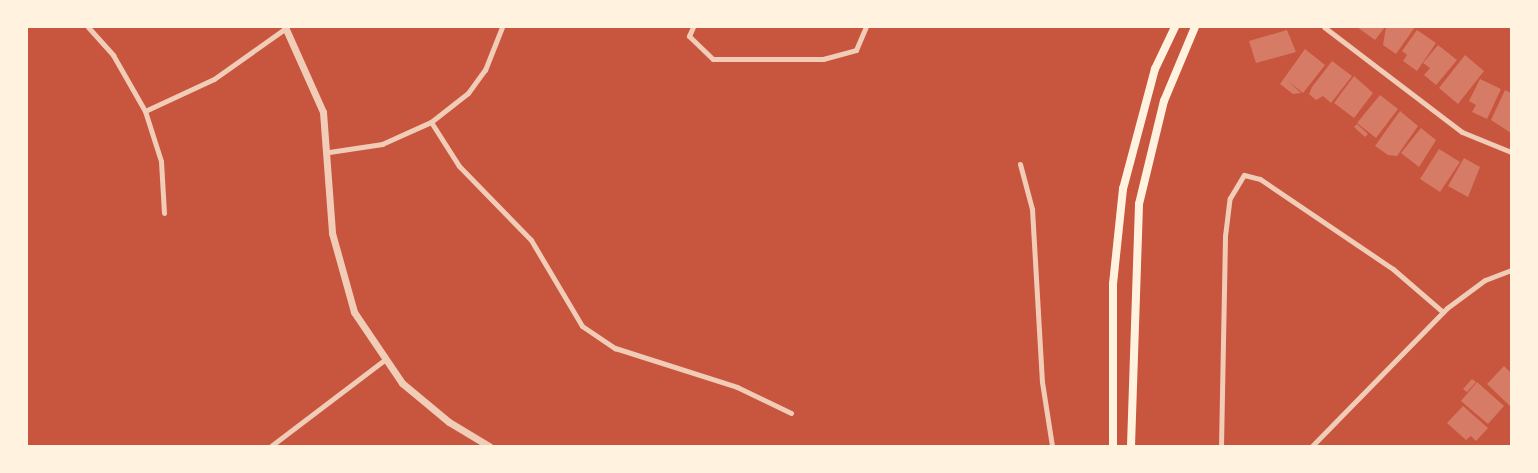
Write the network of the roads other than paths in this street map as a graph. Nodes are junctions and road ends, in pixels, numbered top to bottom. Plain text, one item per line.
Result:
1 (88, 27) edge
2 (502, 27) edge
3 (693, 27) edge
4 (866, 27) edge
5 (1175, 27) edge
6 (1195, 27) edge
7 (1324, 27) edge
8 (285, 28) edge
9 (145, 111) junction
10 (431, 123) junction
11 (329, 152) junction
12 (1511, 152) edge
13 (1020, 164) dead end
14 (164, 213) dead end
15 (1511, 270) edge
16 (1443, 312) junction
17 (384, 361) junction
18 (791, 413) dead end
19 (487, 445) edge
20 (271, 446) edge
21 (1052, 446) edge
22 (1113, 446) edge
23 (1131, 446) edge
24 (1221, 446) edge
25 (1312, 446) edge

1 - 9 street
2 - 10 street
3 - 4 street
5 - 22 main road
6 - 23 main road
7 - 12 street
8 - 9 street
8 - 11 street
9 - 14 street
10 - 11 street
10 - 18 street
11 - 17 street
13 - 21 street
15 - 16 street
16 - 24 street
16 - 25 street
17 - 19 street
17 - 20 street

